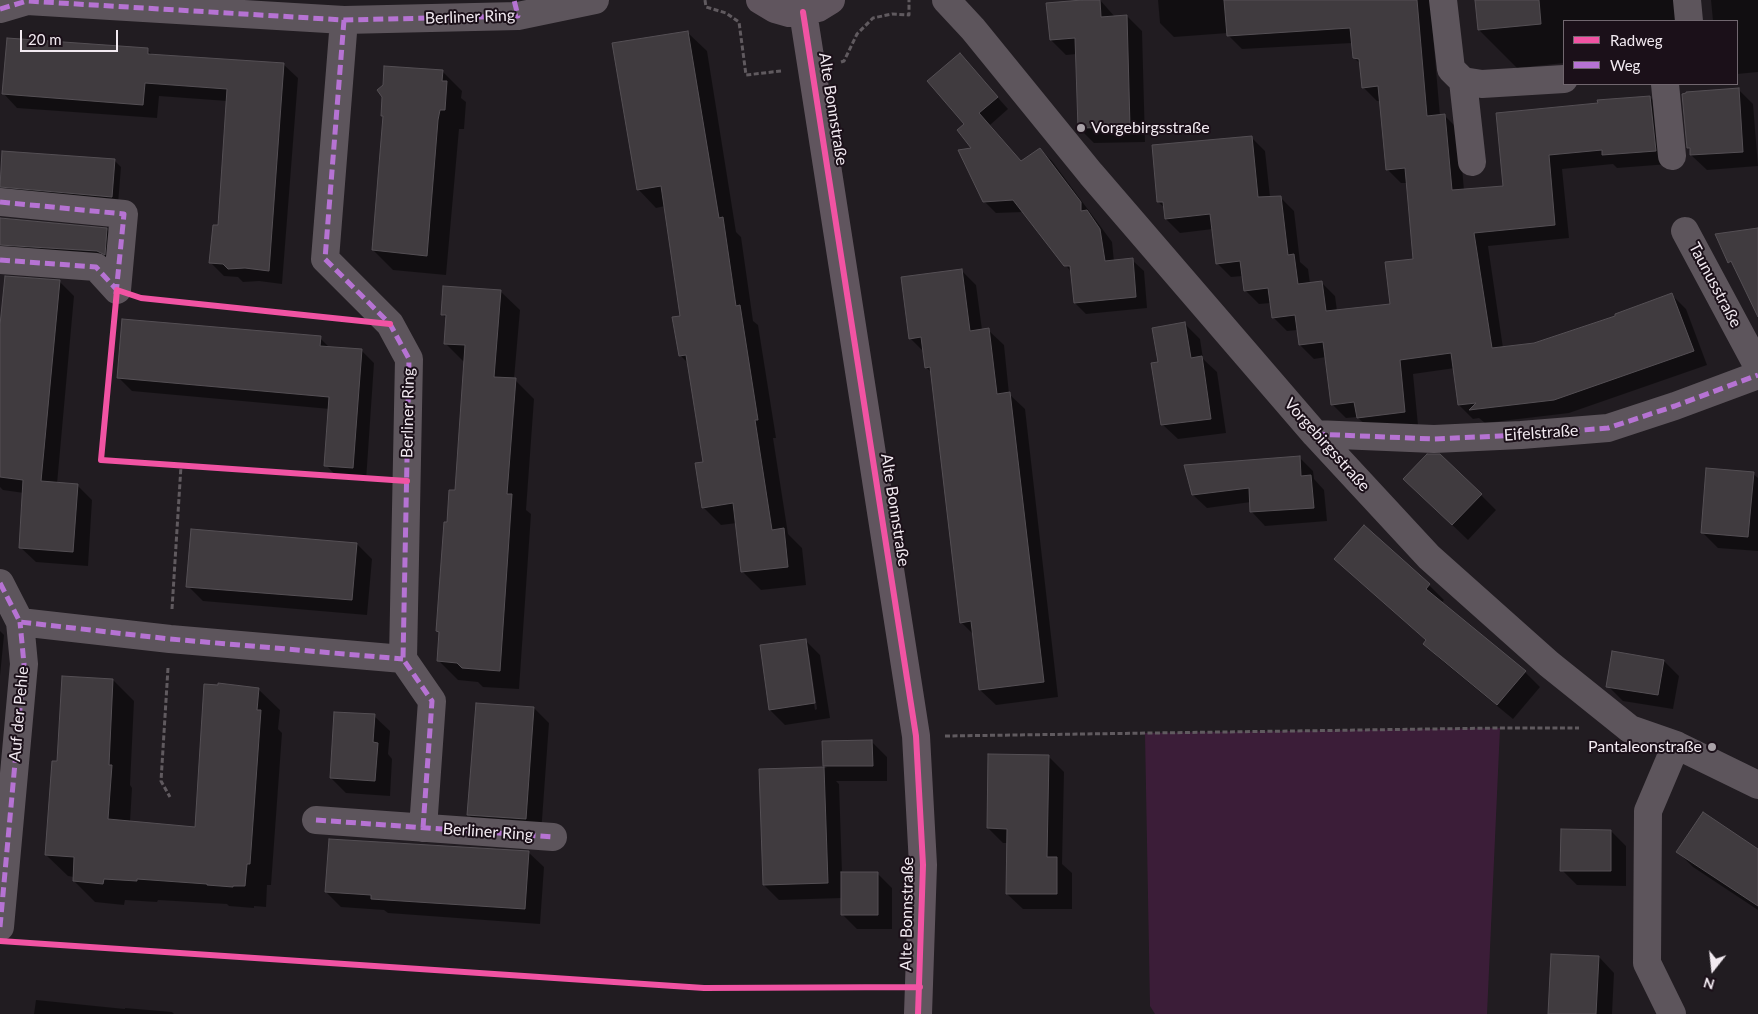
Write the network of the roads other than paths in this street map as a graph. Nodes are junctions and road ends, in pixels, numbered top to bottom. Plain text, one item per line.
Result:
1 (595, 0) edge
2 (760, 0) edge
3 (831, 0) edge
4 (946, 0) edge
5 (1443, 0) edge
6 (1687, 0) edge
7 (27, 1) edge
8 (516, 8) edge
9 (0, 9) edge
10 (803, 12) junction
11 (344, 20) junction
12 (1689, 20) edge
13 (1563, 79) edge
14 (1463, 81) junction
15 (1665, 85) edge
16 (1672, 156) dead end
17 (1472, 162) dead end
18 (0, 202) edge
19 (1685, 231) dead end
20 (0, 260) edge
21 (1758, 367) edge
22 (1758, 375) edge
23 (1315, 434) junction
24 (0, 583) edge
25 (20, 622) junction
26 (403, 659) junction
27 (1676, 745) junction
28 (1758, 785) edge
29 (316, 820) dead end
30 (423, 828) junction
31 (552, 837) dead end
32 (0, 926) edge
33 (918, 1014) edge
34 (1672, 1014) edge

1 - 8 street, Berliner Ring
2 - 10 main road
3 - 10 main road
4 - 23 street, Vorgebirgsstraße
5 - 14 street
6 - 12 street
7 - 9 street, Berliner Ring
7 - 11 street, Berliner Ring
8 - 11 street, Berliner Ring
10 - 33 main road, Alte Bonnstraße
11 - 26 street, Berliner Ring
13 - 14 street
14 - 17 street
15 - 16 street
18 - 20 street
19 - 21 street, Taunusstraße
22 - 23 street, Eifelstraße
23 - 27 street, Vorgebirgsstraße
24 - 25 street
25 - 26 street
25 - 32 street, Auf der Pehle
26 - 30 street, Berliner Ring
27 - 28 street, Vorgebirgsstraße
27 - 34 street
29 - 30 street, Berliner Ring
30 - 31 street, Berliner Ring

